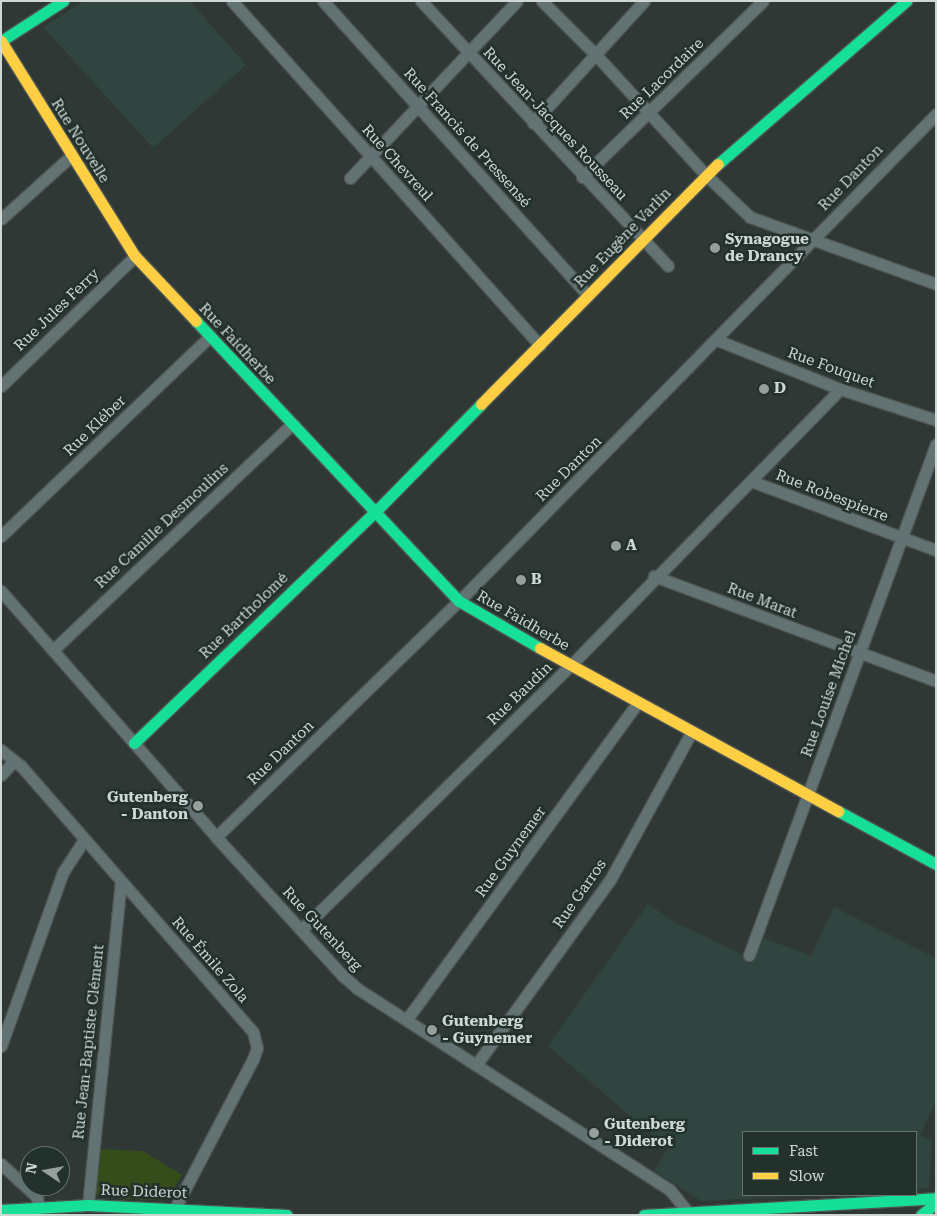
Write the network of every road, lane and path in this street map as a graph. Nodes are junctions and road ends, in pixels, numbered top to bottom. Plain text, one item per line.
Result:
1 (63, 1) edge
2 (232, 1) edge
3 (324, 1) edge
4 (421, 1) edge
5 (517, 1) edge
6 (542, 1) edge
7 (644, 1) edge
8 (763, 1) edge
9 (906, 1) edge
10 (1, 41) edge
11 (469, 54) junction
12 (596, 55) junction
13 (419, 108) junction
14 (648, 114) junction
15 (936, 114) edge
16 (533, 123) junction
17 (71, 156) junction
18 (372, 158) junction
19 (706, 175) junction
20 (582, 177) junction
21 (350, 178) dead end
22 (1, 219) edge
23 (643, 239) junction
24 (813, 239) junction
25 (135, 256) junction
26 (668, 266) dead end
27 (936, 284) edge
28 (588, 295) junction
29 (209, 337) junction
30 (717, 340) junction
31 (540, 345) junction
32 (1, 386) edge
33 (840, 389) junction
34 (936, 420) edge
35 (292, 424) junction
36 (936, 444) edge
37 (751, 482) junction
38 (375, 512) junction
39 (1, 536) edge
40 (902, 538) junction
41 (936, 550) edge
42 (654, 576) junction
43 (1, 592) edge
44 (460, 601) junction
45 (53, 650) junction
46 (860, 653) junction
47 (570, 666) junction
48 (936, 681) edge
49 (638, 702) junction
50 (692, 731) junction
51 (134, 743) junction
52 (1, 750) edge
53 (14, 761) junction
54 (1, 775) edge
55 (808, 794) junction
56 (216, 837) junction
57 (84, 840) junction
58 (935, 862) edge
59 (121, 882) junction
60 (301, 930) junction
61 (749, 955) dead end
62 (407, 1019) junction
63 (1, 1046) edge
64 (476, 1065) junction
65 (1, 1164) edge
66 (936, 1198) edge
67 (879, 1200) junction
68 (936, 1203) edge
69 (88, 1205) junction
70 (38, 1206) junction
71 (174, 1208) junction
72 (1, 1210) edge
73 (687, 1211) junction
74 (928, 1212) edge
75 (286, 1215) edge
76 (644, 1215) edge

1 - 10 main road
2 - 18 street, Rue Chevreul
3 - 13 street, Rue Francis de Pressensé
4 - 11 street, Rue Jean-Jacques Rousseau
5 - 11 street
6 - 12 street
7 - 12 street
8 - 14 street, Rue Lacordaire
9 - 19 main road, Rue Eugène Varlin
10 - 17 main road, Rue Nouvelle
11 - 13 street
11 - 16 street, Rue Jean-Jacques Rousseau
12 - 14 street
12 - 16 street
13 - 18 street
13 - 28 street, Rue Francis de Pressensé
14 - 19 street
14 - 20 street, Rue Lacordaire
15 - 24 street, Rue Danton
16 - 20 street, Rue Jean-Jacques Rousseau
17 - 22 street
17 - 25 main road, Rue Nouvelle
18 - 21 street
18 - 31 street, Rue Chevreul
19 - 23 main road, Rue Eugène Varlin
19 - 24 street
20 - 23 street, Rue Jean-Jacques Rousseau
23 - 26 street, Rue Jean-Jacques Rousseau
23 - 28 main road, Rue Eugène Varlin
24 - 27 street
24 - 30 street, Rue Danton
25 - 29 main road, Rue Faidherbe
25 - 32 street, Rue Jules Ferry
28 - 31 main road, Rue Eugène Varlin
29 - 35 main road, Rue Faidherbe
29 - 39 street, Rue Kléber
30 - 33 street, Rue Fouquet
30 - 44 street, Rue Danton
31 - 38 main road, Rue Eugène Varlin
33 - 34 street, Rue Fouquet
33 - 37 street, Rue Baudin
35 - 38 main road, Rue Faidherbe
35 - 45 street, Rue Camille Desmoulins
36 - 40 street, Rue Louise Michel
37 - 40 street, Rue Robespierre
37 - 42 street, Rue Baudin
38 - 44 main road, Rue Faidherbe
38 - 51 main road, Rue Bartholomé
40 - 41 street, Rue Robespierre
40 - 46 street, Rue Louise Michel
42 - 46 street, Rue Marat
42 - 47 street, Rue Baudin
43 - 45 street, Rue Gutenberg
44 - 47 main road, Rue Faidherbe
44 - 56 street, Rue Danton
45 - 51 street, Rue Gutenberg
46 - 48 street, Rue Marat
46 - 55 street, Rue Louise Michel
47 - 49 main road, Rue Faidherbe
47 - 60 street, Rue Baudin
49 - 50 main road, Rue Faidherbe
49 - 62 street, Rue Guynemer
50 - 55 main road, Rue Faidherbe
50 - 64 street, Rue Garros
51 - 56 street, Rue Gutenberg
52 - 53 street, Rue Émile Zola
53 - 54 street
53 - 57 street, Rue Émile Zola
55 - 58 main road, Rue Faidherbe
55 - 61 street, Rue Louise Michel
56 - 60 street, Rue Gutenberg
57 - 59 street, Rue Émile Zola
57 - 63 street
59 - 69 street, Rue Jean-Baptiste Clément
59 - 71 street, Rue Émile Zola
60 - 62 street, Rue Gutenberg
62 - 64 street, Rue Gutenberg
64 - 73 street, Rue Gutenberg
65 - 70 street
66 - 67 main road
67 - 73 main road
67 - 74 main road
68 - 74 main road
69 - 70 main road, Rue Diderot
69 - 71 main road, Rue Diderot
70 - 72 main road, Rue Diderot
71 - 75 main road, Rue Diderot
73 - 76 main road

